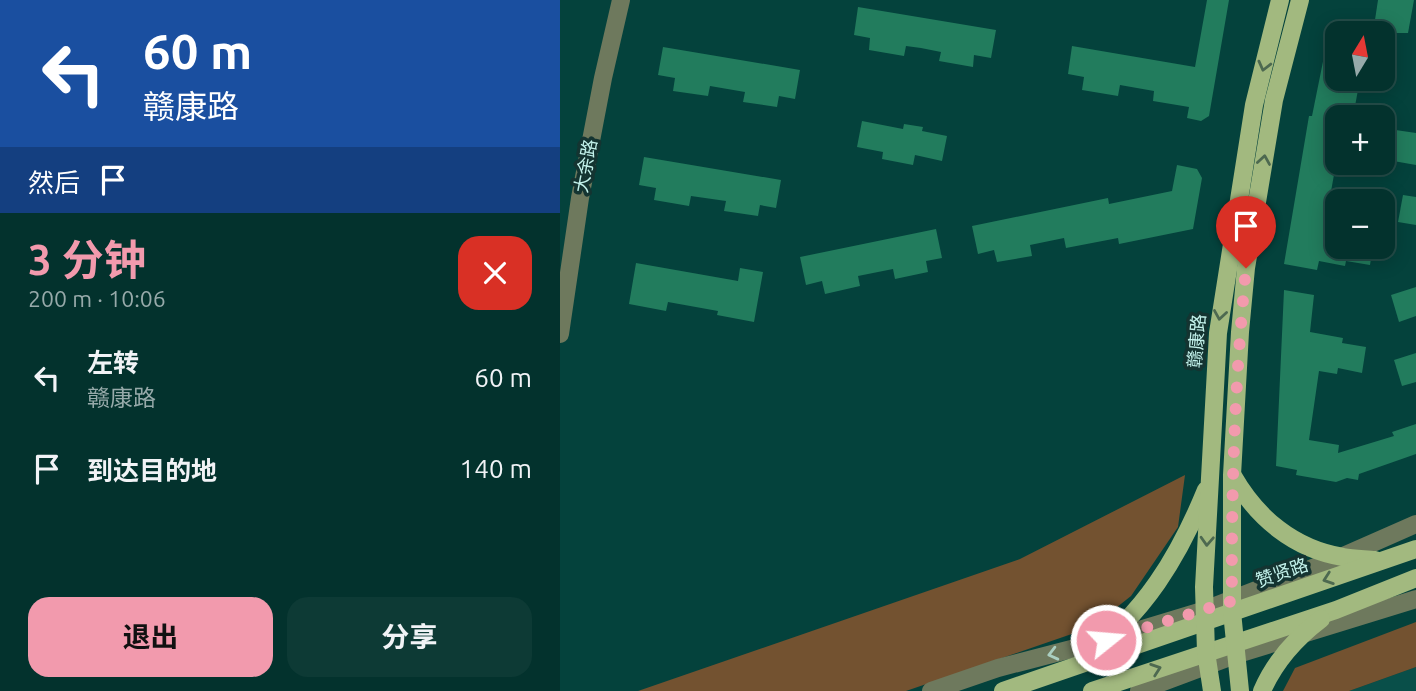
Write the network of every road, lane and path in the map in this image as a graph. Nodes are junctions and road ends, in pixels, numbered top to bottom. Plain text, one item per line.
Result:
1 (621, 0) edge
2 (1280, 0) edge
3 (1300, 0) edge
4 (560, 334) edge
5 (1232, 475) junction
6 (1210, 480) junction
7 (1416, 524) edge
8 (1416, 549) edge
9 (1341, 557) junction
10 (1392, 557) junction
11 (1416, 578) edge
12 (1416, 599) edge
13 (1232, 606) junction
14 (1336, 610) junction
15 (1205, 615) junction
16 (1304, 633) junction
17 (1106, 640) junction
18 (1235, 649) junction
19 (1207, 658) junction
20 (1040, 677) junction
21 (931, 691) edge
22 (1003, 691) edge
23 (1091, 691) edge
24 (1139, 691) edge
25 (1212, 691) edge
26 (1240, 691) edge
27 (1262, 691) edge

1 - 4 street, 大余路
2 -> 6 main road, 赣康路
5 -> 3 main road
5 - 9 main road
5 - 13 main road
6 -> 15 main road, 赣康路
6 - 17 main road
7 - 9 street
8 - 10 main road, 赞贤路
9 - 10 main road
9 - 13 street
10 -> 13 main road, 赞贤路
11 - 14 main road
12 - 16 street
13 - 15 street
13 - 18 main road
14 - 16 main road
14 - 18 main road
15 - 17 street
15 - 19 main road, 赣康路
15 - 20 main road
16 - 18 street
16 - 27 main road
17 - 20 main road
17 -> 21 street
18 - 19 main road
18 - 26 main road
23 -> 19 main road
19 - 24 street
19 - 25 main road, 赣康路
20 - 22 main road

